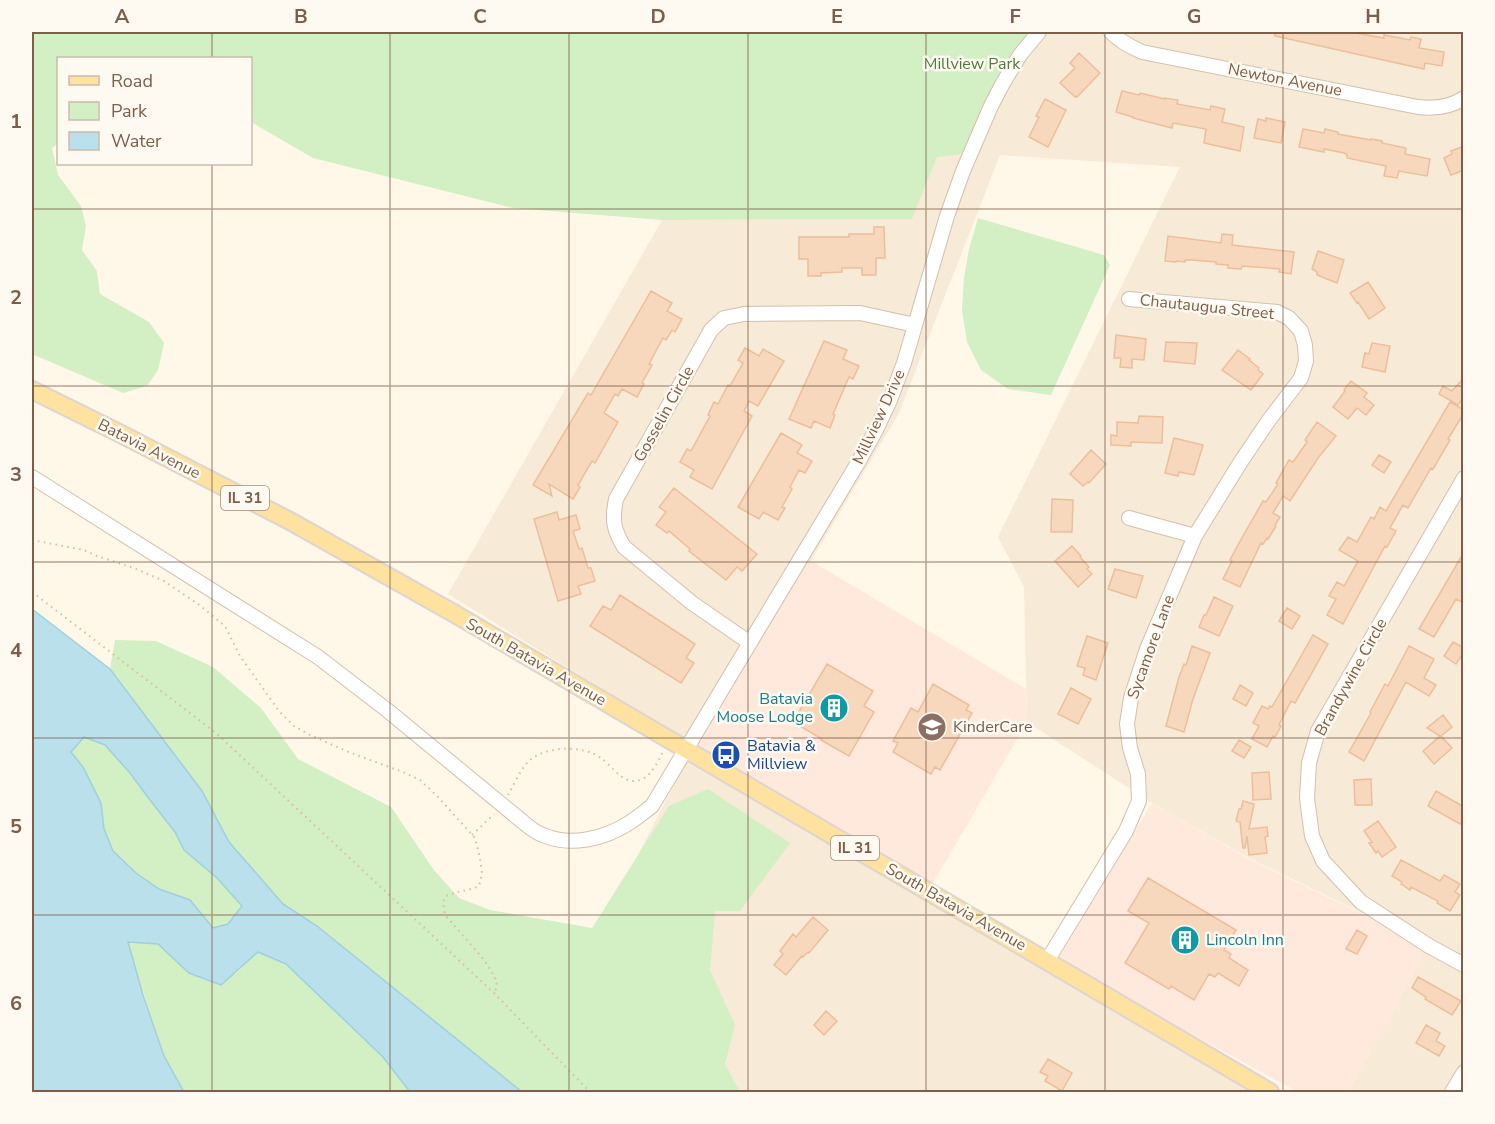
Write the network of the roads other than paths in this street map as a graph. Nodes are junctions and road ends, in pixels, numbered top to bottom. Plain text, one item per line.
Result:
1 (1039, 32) edge
2 (1111, 32) edge
3 (1464, 98) edge
4 (1129, 299) dead end
5 (915, 325) junction
6 (1305, 345) joint
7 (32, 390) edge
8 (32, 477) edge
9 (1464, 478) edge
10 (1129, 518) dead end
11 (1195, 536) junction
12 (455, 614) joint
13 (750, 643) junction
14 (686, 749) junction
15 (1047, 961) junction
16 (1464, 965) edge
17 (1464, 1072) edge
18 (1270, 1092) edge
19 (1452, 1092) edge

1 - 5 street, Millview Drive
2 - 3 street, Newton Avenue
4 - 6 street, Chautaugua Street
5 - 13 street, Millview Drive
5 - 13 street, Gosselin Circle
6 - 11 street, Sycamore Lane
7 - 12 main road, Batavia Avenue / IL 31
8 - 14 street, Millview Drive
9 - 16 street, Brandywine Circle
10 - 11 street
11 - 15 street, Sycamore Lane
12 - 14 main road, South Batavia Avenue / IL 31
13 - 14 street, Millview Drive
14 - 15 main road, South Batavia Avenue / IL 31
15 - 18 main road, South Batavia Avenue / IL 31
17 - 19 street

